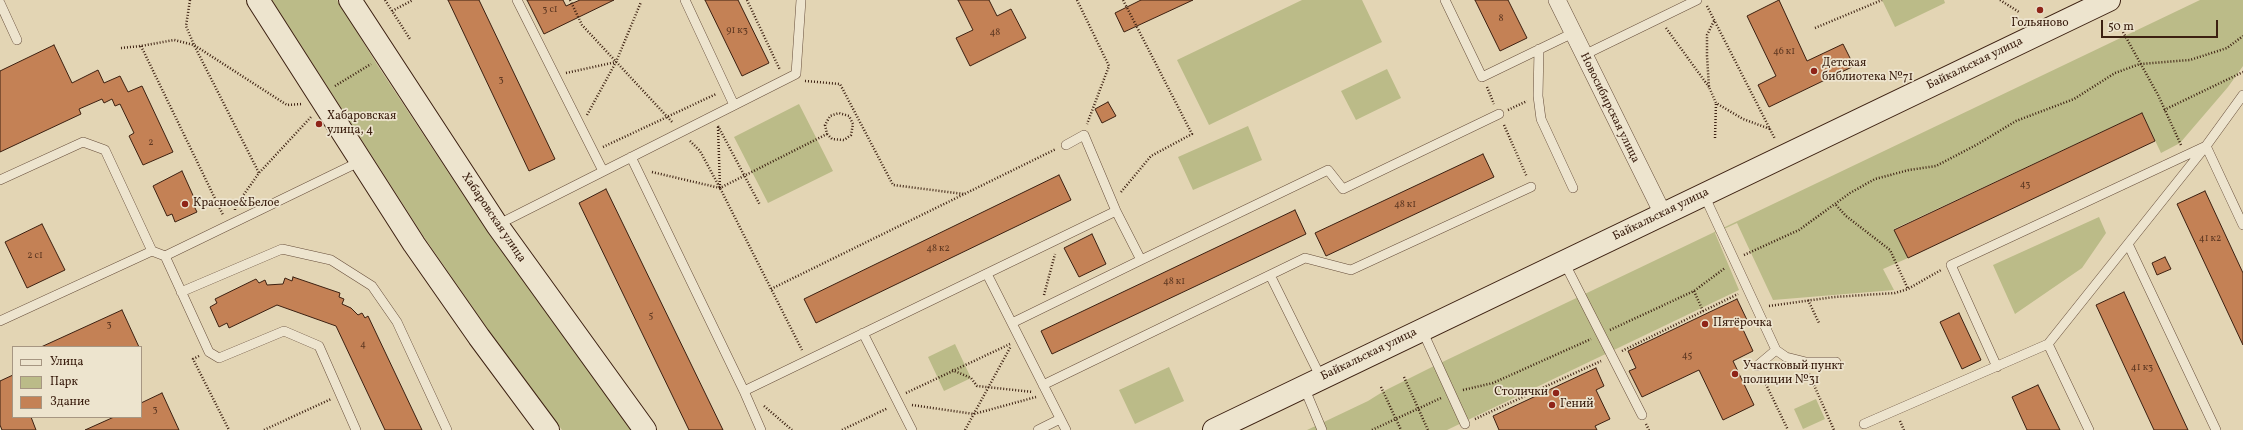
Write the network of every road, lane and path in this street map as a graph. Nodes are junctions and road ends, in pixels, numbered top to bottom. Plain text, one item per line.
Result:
1 (190, 0) edge
2 (258, 0) edge
3 (350, 0) edge
4 (385, 0) edge
5 (413, 0) edge
6 (517, 0) edge
7 (570, 0) edge
8 (685, 0) edge
9 (746, 0) edge
10 (801, 0) edge
11 (1077, 0) edge
12 (1123, 0) edge
13 (1445, 0) edge
14 (1558, 0) edge
15 (1697, 0) edge
16 (1704, 0) edge
17 (1882, 0) edge
18 (2000, 0) edge
19 (2109, 0) edge
20 (641, 2) dead end
21 (0, 3) edge
22 (392, 11) junction
23 (2019, 12) dead end
24 (1659, 19) junction
25 (1714, 20) junction
26 (1815, 28) dead end
27 (1573, 32) junction
28 (2123, 32) dead end
29 (2243, 36) edge
30 (410, 39) dead end
31 (17, 40) dead end
32 (194, 45) junction
33 (141, 46) junction
34 (121, 48) dead end
35 (1539, 49) junction
36 (1584, 56) junction
37 (375, 61) dead end
38 (616, 62) junction
39 (2140, 64) junction
40 (2243, 72) edge
41 (554, 76) junction
42 (1482, 77) junction
43 (785, 79) junction
44 (1709, 87) junction
45 (727, 89) junction
46 (328, 90) dead end
47 (2243, 95) edge
48 (1538, 96) junction
49 (304, 103) dead end
50 (1716, 103) junction
51 (734, 105) junction
52 (2164, 110) junction
53 (1499, 114) junction
54 (312, 116) dead end
55 (667, 116) junction
56 (713, 116) junction
57 (718, 126) junction
58 (581, 127) junction
59 (1770, 129) junction
60 (681, 132) junction
61 (827, 134) junction
62 (1084, 135) junction
63 (1714, 138) dead end
64 (1775, 139) dead end
65 (1066, 144) joint
66 (2206, 146) junction
67 (593, 151) junction
68 (2186, 155) junction
69 (633, 161) junction
70 (361, 162) junction
71 (603, 171) junction
72 (260, 173) junction
73 (744, 176) junction
74 (0, 180) edge
75 (1531, 187) joint
76 (720, 188) junction
77 (1572, 188) dead end
78 (1123, 189) dead end
79 (964, 194) junction
80 (1704, 195) junction
81 (760, 205) dead end
82 (1836, 205) junction
83 (1116, 211) junction
84 (1663, 214) junction
85 (232, 225) junction
86 (496, 225) junction
87 (2243, 226) edge
88 (1060, 238) junction
89 (2128, 244) junction
90 (152, 251) junction
91 (165, 256) junction
92 (1141, 260) junction
93 (1733, 260) junction
94 (1564, 262) junction
95 (1951, 265) junction
96 (987, 274) junction
97 (1270, 275) junction
98 (771, 289) junction
99 (1908, 289) junction
100 (1694, 291) junction
101 (181, 292) junction
102 (1808, 300) junction
103 (1757, 308) junction
104 (1040, 309) junction
105 (1703, 311) dead end
106 (0, 321) edge
107 (1012, 323) junction
108 (1819, 323) dead end
109 (1422, 330) junction
110 (863, 333) junction
111 (1601, 334) junction
112 (2048, 344) junction
113 (1776, 350) junction
114 (209, 352) junction
115 (804, 354) dead end
116 (1803, 361) junction
117 (1836, 362) dead end
118 (1758, 366) joint
119 (1997, 367) junction
120 (952, 370) junction
121 (1404, 377) dead end
122 (1312, 383) junction
123 (1043, 385) junction
124 (991, 386) junction
125 (1382, 387) dead end
126 (744, 391) junction
127 (1048, 394) junction
128 (1450, 394) junction
129 (340, 395) junction
130 (897, 401) junction
131 (1419, 410) junction
132 (974, 414) junction
133 (1642, 415) dead end
134 (1060, 419) junction
135 (1396, 420) junction
136 (1465, 424) dead end
137 (1864, 424) dead end
138 (229, 430) edge
139 (264, 430) edge
140 (356, 430) edge
141 (448, 430) edge
142 (548, 430) edge
143 (645, 430) edge
144 (761, 430) edge
145 (792, 430) edge
146 (842, 430) edge
147 (912, 430) edge
148 (965, 430) edge
149 (1038, 430) edge
150 (1066, 430) edge
151 (1214, 430) edge
152 (1322, 430) edge
153 (1372, 430) edge
154 (1401, 430) edge
155 (1428, 430) edge
156 (1788, 430) edge
157 (1834, 430) edge
158 (2089, 430) edge
159 (2216, 430) edge

1 - 32 path
2 - 70 main road
3 - 86 main road, Хабаровская улица
4 - 22 path
5 - 22 path
6 - 41 lane
7 - 38 path
8 - 45 lane
9 - 43 path
10 - 43 lane
11 - 62 path
12 - 78 path
13 - 42 lane
14 - 27 street, Новосибирская улица
15 - 24 lane
16 - 25 path
17 - 26 path
18 - 23 path
19 - 80 main road, Байкальская улица
20 - 38 path
21 - 31 lane
22 - 30 path
24 - 36 lane
24 - 44 path
25 - 44 path
25 - 59 path
27 - 35 lane
27 - 36 street, Новосибирская улица
28 - 39 path
29 - 39 path
32 - 33 path
32 - 49 path
32 - 72 path
33 - 34 path
33 - 85 path
35 - 42 lane
35 - 48 lane
36 - 84 street, Новосибирская улица
37 - 46 path
38 - 41 path
38 - 55 path
38 - 58 path
39 - 52 path
39 - 82 path
40 - 52 path
41 - 58 lane
42 - 53 path
43 - 51 lane
43 - 79 path
44 - 50 path
45 - 51 lane
45 - 55 path
47 - 66 lane
48 - 53 path
48 - 77 lane
50 - 59 path
50 - 63 path
51 - 56 lane
52 - 68 path
53 - 75 path
53 - 92 lane
54 - 72 path
55 - 60 path
55 - 67 path
56 - 57 path
56 - 60 lane
57 - 73 path
57 - 76 path
58 - 67 lane
59 - 64 path
60 - 69 lane
60 - 76 path
61 - 61 path
61 - 73 path
62 - 65 lane
62 - 83 lane
65 - 79 path
66 - 68 lane
66 - 87 lane
66 - 89 lane
67 - 71 lane
68 - 95 lane
69 - 71 lane
69 - 76 path
69 - 126 lane
70 - 85 lane
70 - 142 main road
71 - 86 lane
72 - 85 path
73 - 76 path
73 - 81 path
74 - 90 lane
75 - 97 lane
76 - 98 path
79 - 98 path
80 - 84 main road, Байкальская улица
80 - 93 lane
82 - 93 path
82 - 99 path
83 - 88 lane
83 - 92 lane
84 - 94 main road, Байкальская улица
85 - 91 lane
86 - 143 main road, Хабаровская улица
88 - 96 lane
88 - 104 path
89 - 112 lane
89 - 159 lane
90 - 91 lane
90 - 106 lane
91 - 101 lane
92 - 104 lane
93 - 100 path
93 - 103 lane
94 - 109 main road, Байкальская улица
94 - 111 lane
95 - 99 path
95 - 119 lane
96 - 107 lane
96 - 110 lane
97 - 122 lane
97 - 123 lane
98 - 115 path
99 - 102 path
100 - 105 path
100 - 111 path
101 - 114 lane
101 - 141 lane
102 - 103 path
102 - 108 path
103 - 113 lane
104 - 107 lane
107 - 123 lane
109 - 122 main road, Байкальская улица
109 - 128 lane
110 - 126 lane
110 - 130 lane
111 - 128 path
111 - 133 lane
112 - 119 lane
112 - 158 lane
113 - 116 lane
113 - 118 lane
114 - 129 lane
114 - 138 path
116 - 117 lane
116 - 157 path
118 - 156 path
119 - 137 lane
120 - 124 path
120 - 124 path
120 - 130 path
121 - 131 path
122 - 151 main road, Байкальская улица
122 - 152 lane
123 - 127 lane
124 - 127 path
124 - 132 path
125 - 135 path
126 - 144 lane
126 - 145 path
127 - 132 path
127 - 134 lane
128 - 131 path
128 - 136 lane
129 - 139 path
129 - 140 lane
130 - 132 path
130 - 146 path
130 - 147 lane
131 - 135 path
131 - 155 path
132 - 148 path
134 - 149 lane
134 - 150 lane
135 - 153 path
135 - 154 path

